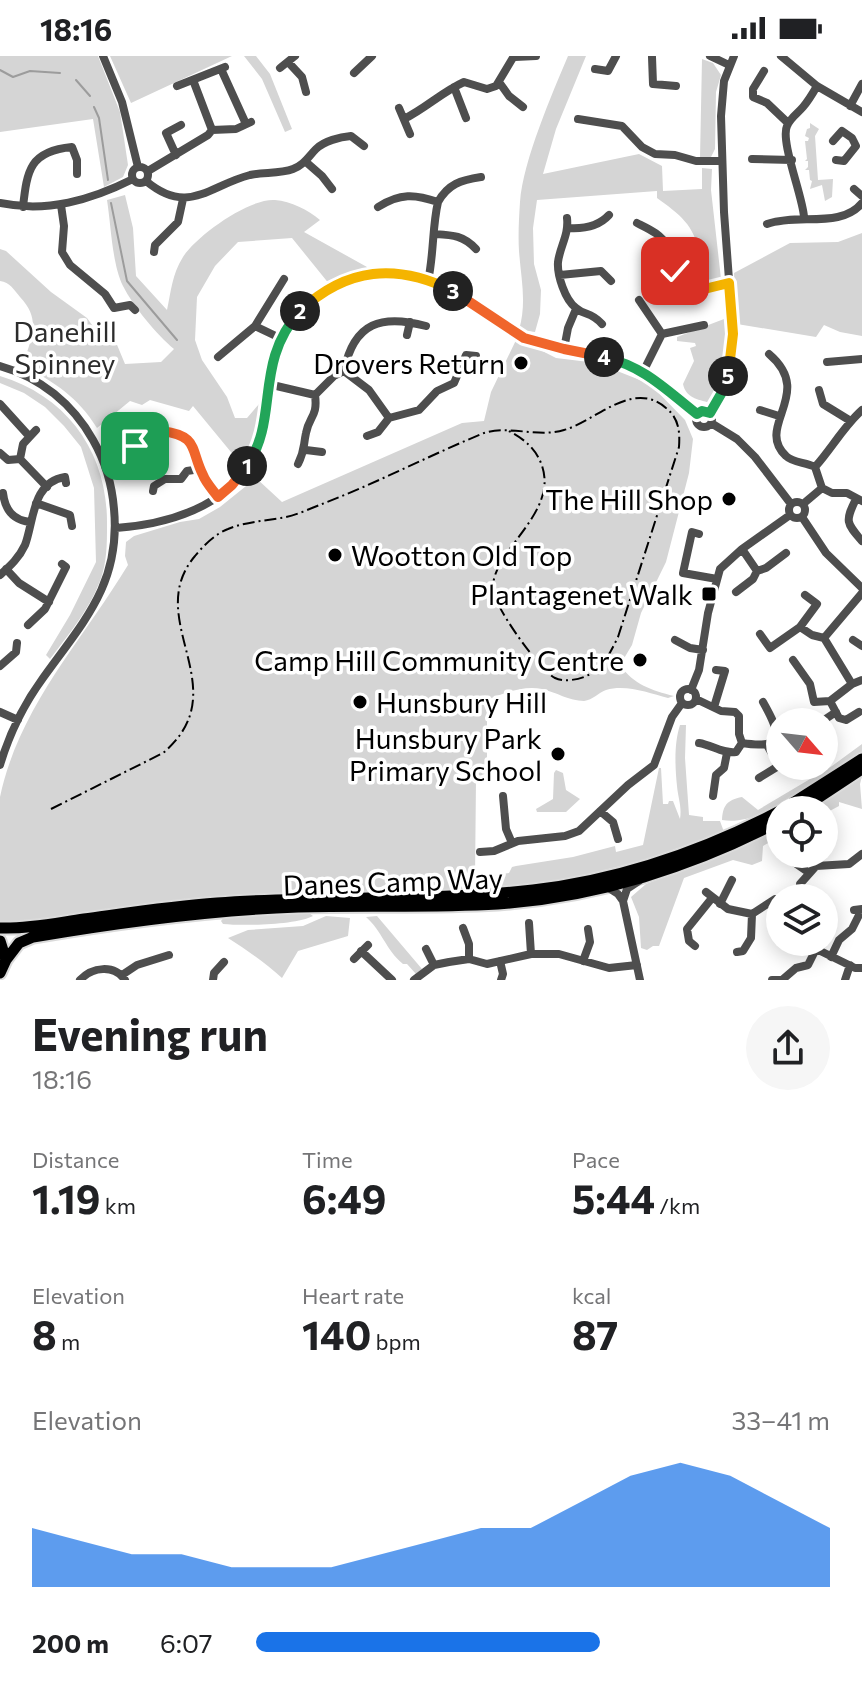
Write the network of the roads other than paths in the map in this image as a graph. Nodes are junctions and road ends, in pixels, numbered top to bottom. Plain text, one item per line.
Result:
1 (103, 56) edge
2 (372, 56) edge
3 (616, 56) edge
4 (652, 56) edge
5 (710, 56) edge
6 (514, 57) edge
7 (783, 57) edge
8 (538, 58) edge
9 (292, 59) edge
10 (732, 60) edge
11 (280, 68) dead end
12 (595, 69) dead end
13 (764, 71) dead end
14 (354, 73) dead end
15 (193, 80) junction
16 (499, 82) junction
17 (862, 84) edge
18 (177, 86) dead end
19 (676, 86) dead end
20 (817, 86) junction
21 (454, 87) junction
22 (306, 92) dead end
23 (850, 106) junction
24 (523, 107) dead end
25 (399, 108) dead end
26 (862, 112) edge
27 (466, 118) dead end
28 (404, 119) junction
29 (578, 119) dead end
30 (788, 123) junction
31 (181, 125) dead end
32 (212, 130) junction
33 (410, 134) dead end
34 (833, 141) dead end
35 (364, 146) dead end
36 (859, 146) edge
37 (176, 155) junction
38 (752, 159) dead end
39 (792, 160) junction
40 (836, 160) dead end
41 (722, 161) junction
42 (306, 162) junction
43 (138, 167) junction
44 (77, 174) dead end
45 (147, 176) junction
46 (481, 177) dead end
47 (133, 179) junction
48 (332, 189) dead end
49 (854, 189) dead end
50 (862, 196) edge
51 (183, 199) junction
52 (438, 202) junction
53 (0, 203) edge
54 (862, 203) edge
55 (61, 205) junction
56 (23, 207) junction
57 (378, 207) dead end
58 (609, 215) dead end
59 (804, 217) junction
60 (767, 224) dead end
61 (641, 228) dead end
62 (434, 234) junction
63 (476, 249) dead end
64 (154, 252) dead end
65 (560, 275) junction
66 (284, 279) dead end
67 (428, 281) junction
68 (611, 281) dead end
69 (729, 283) junction
70 (639, 300) dead end
71 (576, 309) junction
72 (135, 310) dead end
73 (410, 322) junction
74 (603, 325) dead end
75 (704, 325) dead end
76 (255, 326) junction
77 (426, 326) dead end
78 (662, 334) junction
79 (407, 335) dead end
80 (280, 338) junction
81 (564, 349) junction
82 (769, 354) dead end
83 (476, 356) dead end
84 (218, 357) dead end
85 (830, 359) dead end
86 (862, 359) edge
87 (0, 366) edge
88 (344, 371) junction
89 (643, 372) junction
90 (268, 384) junction
91 (819, 390) dead end
92 (315, 395) junction
93 (0, 404) edge
94 (760, 410) dead end
95 (862, 410) edge
96 (710, 413) junction
97 (697, 414) junction
98 (779, 416) junction
99 (389, 418) junction
100 (849, 420) junction
101 (711, 423) junction
102 (367, 436) dead end
103 (132, 445) dead end
104 (306, 450) junction
105 (322, 452) dead end
106 (0, 453) edge
107 (20, 459) junction
108 (298, 464) dead end
109 (815, 467) junction
110 (200, 469) junction
111 (66, 477) dead end
112 (152, 486) dead end
113 (47, 487) junction
114 (822, 488) junction
115 (218, 497) junction
116 (2, 498) edge
117 (859, 500) edge
118 (36, 503) junction
119 (791, 504) junction
120 (803, 504) junction
121 (790, 515) junction
122 (802, 517) junction
123 (30, 522) junction
124 (72, 526) dead end
125 (116, 528) junction
126 (681, 530) dead end
127 (862, 541) edge
128 (742, 549) junction
129 (786, 553) dead end
130 (66, 567) dead end
131 (757, 571) junction
132 (3, 572) edge
133 (673, 572) dead end
134 (683, 573) junction
135 (717, 579) junction
136 (862, 590) edge
137 (736, 592) dead end
138 (805, 595) dead end
139 (49, 602) junction
140 (30, 620) dead end
141 (800, 627) junction
142 (760, 634) dead end
143 (824, 638) junction
144 (675, 640) dead end
145 (853, 640) dead end
146 (862, 646) edge
147 (18, 650) dead end
148 (703, 650) junction
149 (793, 660) dead end
150 (0, 666) edge
151 (716, 670) dead end
152 (862, 680) edge
153 (852, 684) junction
154 (691, 690) junction
155 (696, 699) junction
156 (830, 701) junction
157 (763, 702) dead end
158 (682, 703) junction
159 (714, 707) junction
160 (767, 708) edge
161 (834, 708) edge
162 (0, 712) edge
163 (859, 712) dead end
164 (838, 716) edge
165 (18, 720) junction
166 (699, 743) dead end
167 (742, 743) junction
168 (766, 745) edge
169 (727, 753) junction
170 (862, 759) edge
171 (0, 765) edge
172 (862, 769) edge
173 (766, 774) edge
174 (759, 778) dead end
175 (503, 796) dead end
176 (713, 796) dead end
177 (803, 796) edge
178 (821, 796) edge
179 (515, 806) dead end
180 (504, 807) junction
181 (600, 811) junction
182 (766, 818) edge
183 (626, 827) dead end
184 (766, 828) edge
185 (512, 843) junction
186 (494, 851) junction
187 (480, 852) dead end
188 (862, 854) edge
189 (495, 862) dead end
190 (812, 869) joint
191 (648, 876) junction
192 (732, 880) dead end
193 (800, 884) edge
194 (607, 887) junction
195 (623, 901) junction
196 (720, 904) junction
197 (766, 905) edge
198 (854, 910) dead end
199 (752, 914) junction
200 (529, 923) dead end
201 (0, 928) edge
202 (463, 928) dead end
203 (588, 929) dead end
204 (0, 941) edge
205 (695, 946) dead end
206 (426, 949) dead end
207 (361, 952) dead end
208 (737, 952) dead end
209 (531, 954) junction
210 (812, 956) edge
211 (831, 957) joint
212 (469, 959) junction
213 (6, 960) junction
214 (165, 960) dead end
215 (500, 961) junction
216 (583, 961) junction
217 (219, 963) dead end
218 (434, 965) junction
219 (637, 965) junction
220 (850, 965) junction
221 (862, 968) edge
222 (0, 973) edge
223 (123, 978) edge
224 (80, 980) edge
225 (213, 980) edge
226 (392, 980) edge
227 (414, 980) edge
228 (501, 980) edge
229 (640, 980) edge
230 (772, 980) edge
231 (845, 980) edge

1 - 43 street
2 - 14 street
3 - 12 street
4 - 19 street
5 - 10 street
6 - 8 street
6 - 16 street
7 - 20 street
9 - 11 street
9 - 22 street
10 - 41 street
13 - 30 street
15 - 18 street
15 - 32 street
15 - 32 street
16 - 21 street
16 - 24 street
17 - 23 street
20 - 23 street
20 - 30 street
21 - 27 street
21 - 28 street
23 - 26 street
25 - 28 street
28 - 33 street
29 - 41 street
30 - 39 street
31 - 37 street
32 - 37 street
34 - 36 street
35 - 42 street
36 - 40 street
37 - 45 street
38 - 39 street
39 - 59 street
41 - 69 street
42 - 48 street
42 - 51 street
43 - 45 street
43 - 47 street
44 - 56 street
45 - 47 street
45 - 51 street
46 - 52 street
47 - 55 street
49 - 50 street
51 - 64 street
52 - 57 street
52 - 62 street
53 - 56 street
54 - 59 street
55 - 56 street
55 - 72 street
58 - 65 street
59 - 60 street
61 - 69 street
62 - 63 street
62 - 67 street
65 - 68 street
65 - 71 street
66 - 76 street
67 - 80 street
67 - 81 street
69 - 96 street
70 - 78 street
71 - 74 street
71 - 81 street
73 - 77 street
73 - 79 street
73 - 88 street
75 - 78 street
76 - 80 street
76 - 84 street
78 - 89 street
80 - 90 street
81 - 89 street
82 - 98 street
83 - 99 street
85 - 86 street
87 - 125 street
88 - 92 street
88 - 99 street
89 - 97 street
90 - 92 street
90 - 115 street
91 - 100 street
92 - 104 street
93 - 107 street
94 - 98 street
95 - 100 street
96 - 97 street
96 - 101 street
97 - 101 street
98 - 109 street
99 - 102 street
100 - 109 street
101 - 119 street
103 - 110 street
104 - 105 street
104 - 108 street
106 - 107 street
107 - 113 street
109 - 114 street
110 - 112 street
110 - 115 street
111 - 113 street
113 - 118 street
114 - 117 street
114 - 120 street
115 - 125 street
116 - 123 street
117 - 127 street
118 - 123 street
118 - 124 street
119 - 120 street
119 - 121 street
120 - 122 street
121 - 122 street
121 - 128 street
122 - 136 street
123 - 132 street
125 - 165 street
126 - 134 street
128 - 131 street
128 - 135 street
129 - 131 street
130 - 139 street
131 - 137 street
132 - 139 street
133 - 134 street
134 - 135 street
135 - 148 street
136 - 143 street
138 - 141 street
139 - 140 street
141 - 142 street
141 - 143 street
143 - 153 street
144 - 148 street
145 - 146 street
147 - 150 street
148 - 154 street
149 - 156 street
151 - 159 street
152 - 153 street
153 - 156 street
154 - 155 street
154 - 158 street
155 - 158 street
155 - 159 street
156 - 161 street
157 - 160 street
158 - 181 street
159 - 167 street
162 - 165 street
163 - 164 street
165 - 171 street
166 - 169 street
167 - 168 street
167 - 169 street
169 - 176 street
170 - 177 highway, Danes Camp Way
172 - 178 highway
173 - 174 street
175 - 180 street
179 - 180 street
180 - 185 street
181 - 183 street
181 - 185 street
182 - 201 highway, Danes Camp Way
184 - 191 highway, Danes Camp Way
185 - 186 street
186 - 187 street
186 - 189 street
188 - 190 street
190 - 193 street
191 - 194 highway, Danes Camp Way
191 - 195 street
192 - 196 street
194 - 195 street
194 - 213 highway, Danes Camp Way
195 - 219 street
196 - 199 street
196 - 205 street
197 - 199 street
198 - 211 street
199 - 208 street
200 - 209 street
202 - 212 street
203 - 216 street
204 - 213 highway
206 - 218 street
207 - 226 street
209 - 215 street
209 - 216 street
210 - 230 street
211 - 220 street
212 - 215 street
212 - 218 street
213 - 222 highway
214 - 223 street
215 - 228 street
216 - 219 street
217 - 225 street
218 - 227 street
219 - 229 street
220 - 221 street
220 - 231 street
223 - 224 street

